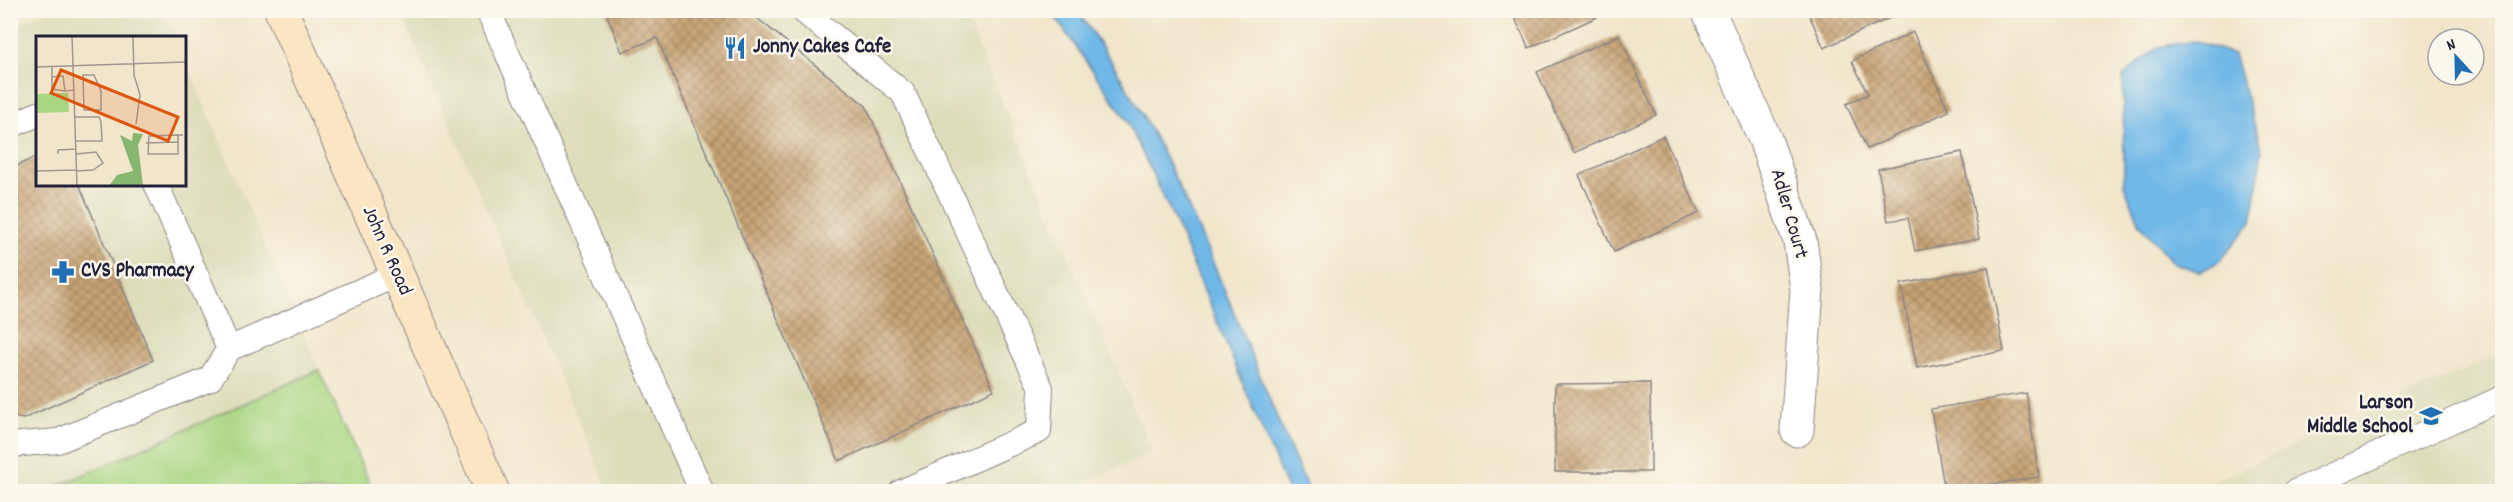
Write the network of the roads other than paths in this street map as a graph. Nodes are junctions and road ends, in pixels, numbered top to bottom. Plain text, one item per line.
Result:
1 (281, 10) edge
2 (488, 10) edge
3 (802, 10) edge
4 (1708, 10) edge
5 (36, 115) edge
6 (10, 126) edge
7 (157, 186) edge
8 (396, 275) junction
9 (230, 349) junction
10 (2502, 398) edge
11 (1797, 430) dead end
12 (10, 445) edge
13 (493, 492) edge
14 (702, 492) edge
15 (901, 492) edge
16 (2295, 492) edge

1 - 8 main road, John R Road
2 - 14 lane
3 - 15 lane
4 - 11 street, Adler Court
5 - 6 lane
7 - 9 lane
8 - 9 lane
8 - 13 main road, John R Road
9 - 12 lane
10 - 16 lane

